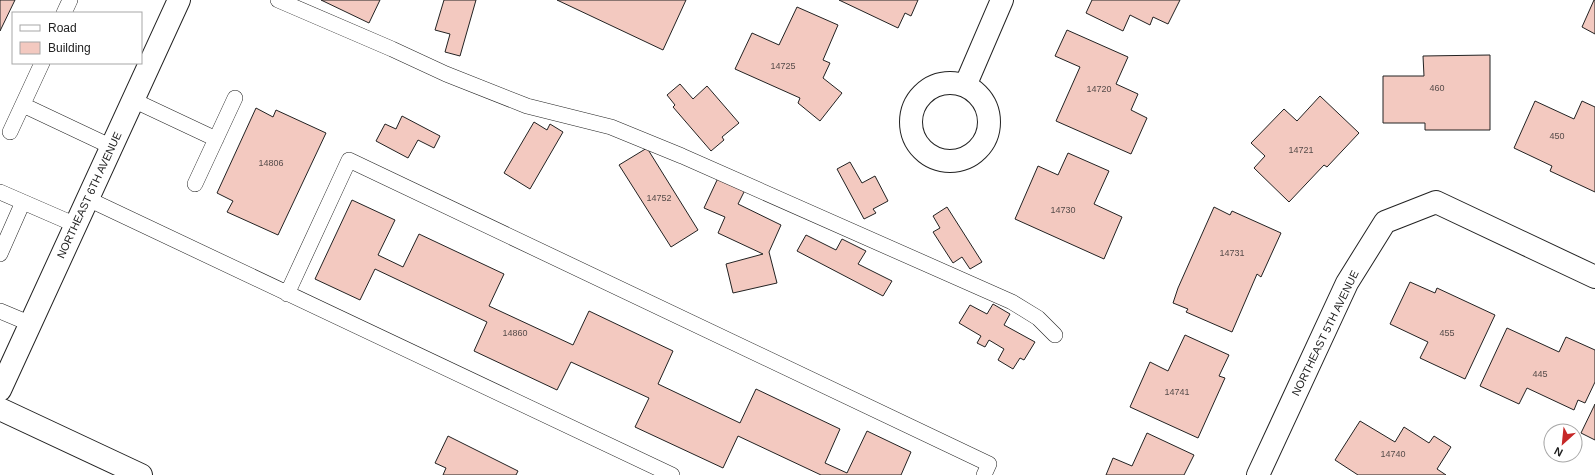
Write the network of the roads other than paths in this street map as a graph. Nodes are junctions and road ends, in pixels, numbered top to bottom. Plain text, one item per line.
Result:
1 (70, 0) edge
2 (179, 0) edge
3 (278, 0) edge
4 (1002, 0) edge
5 (64, 12) edge
6 (42, 64) edge
7 (965, 86) dead end
8 (235, 98) dead end
9 (133, 100) junction
10 (23, 105) junction
11 (10, 132) dead end
12 (216, 139) junction
13 (112, 147) junction
14 (195, 184) dead end
15 (0, 192) edge
16 (88, 199) junction
17 (23, 202) junction
18 (76, 225) junction
19 (0, 254) edge
20 (1595, 277) edge
21 (287, 294) junction
22 (0, 311) edge
23 (31, 324) junction
24 (1056, 335) dead end
25 (0, 390) edge
26 (0, 409) edge
27 (141, 475) edge
28 (672, 475) edge
29 (984, 475) edge
30 (1258, 475) edge

1 - 5 lane
2 - 9 street, NORTHEAST 6TH AVENUE
3 - 24 lane
4 - 7 street
6 - 10 lane
8 - 12 lane
9 - 12 lane
9 - 13 street, NORTHEAST 6TH AVENUE
10 - 11 lane
10 - 13 lane
12 - 14 lane
13 - 16 street, NORTHEAST 6TH AVENUE
15 - 17 lane
16 - 18 street, NORTHEAST 6TH AVENUE
16 - 21 lane
17 - 18 lane
17 - 19 lane
18 - 23 street, NORTHEAST 6TH AVENUE
20 - 30 street, NORTHEAST 5TH AVENUE
21 - 28 lane
21 - 29 lane
22 - 23 lane
23 - 25 street, NORTHEAST 6TH AVENUE
26 - 27 street

